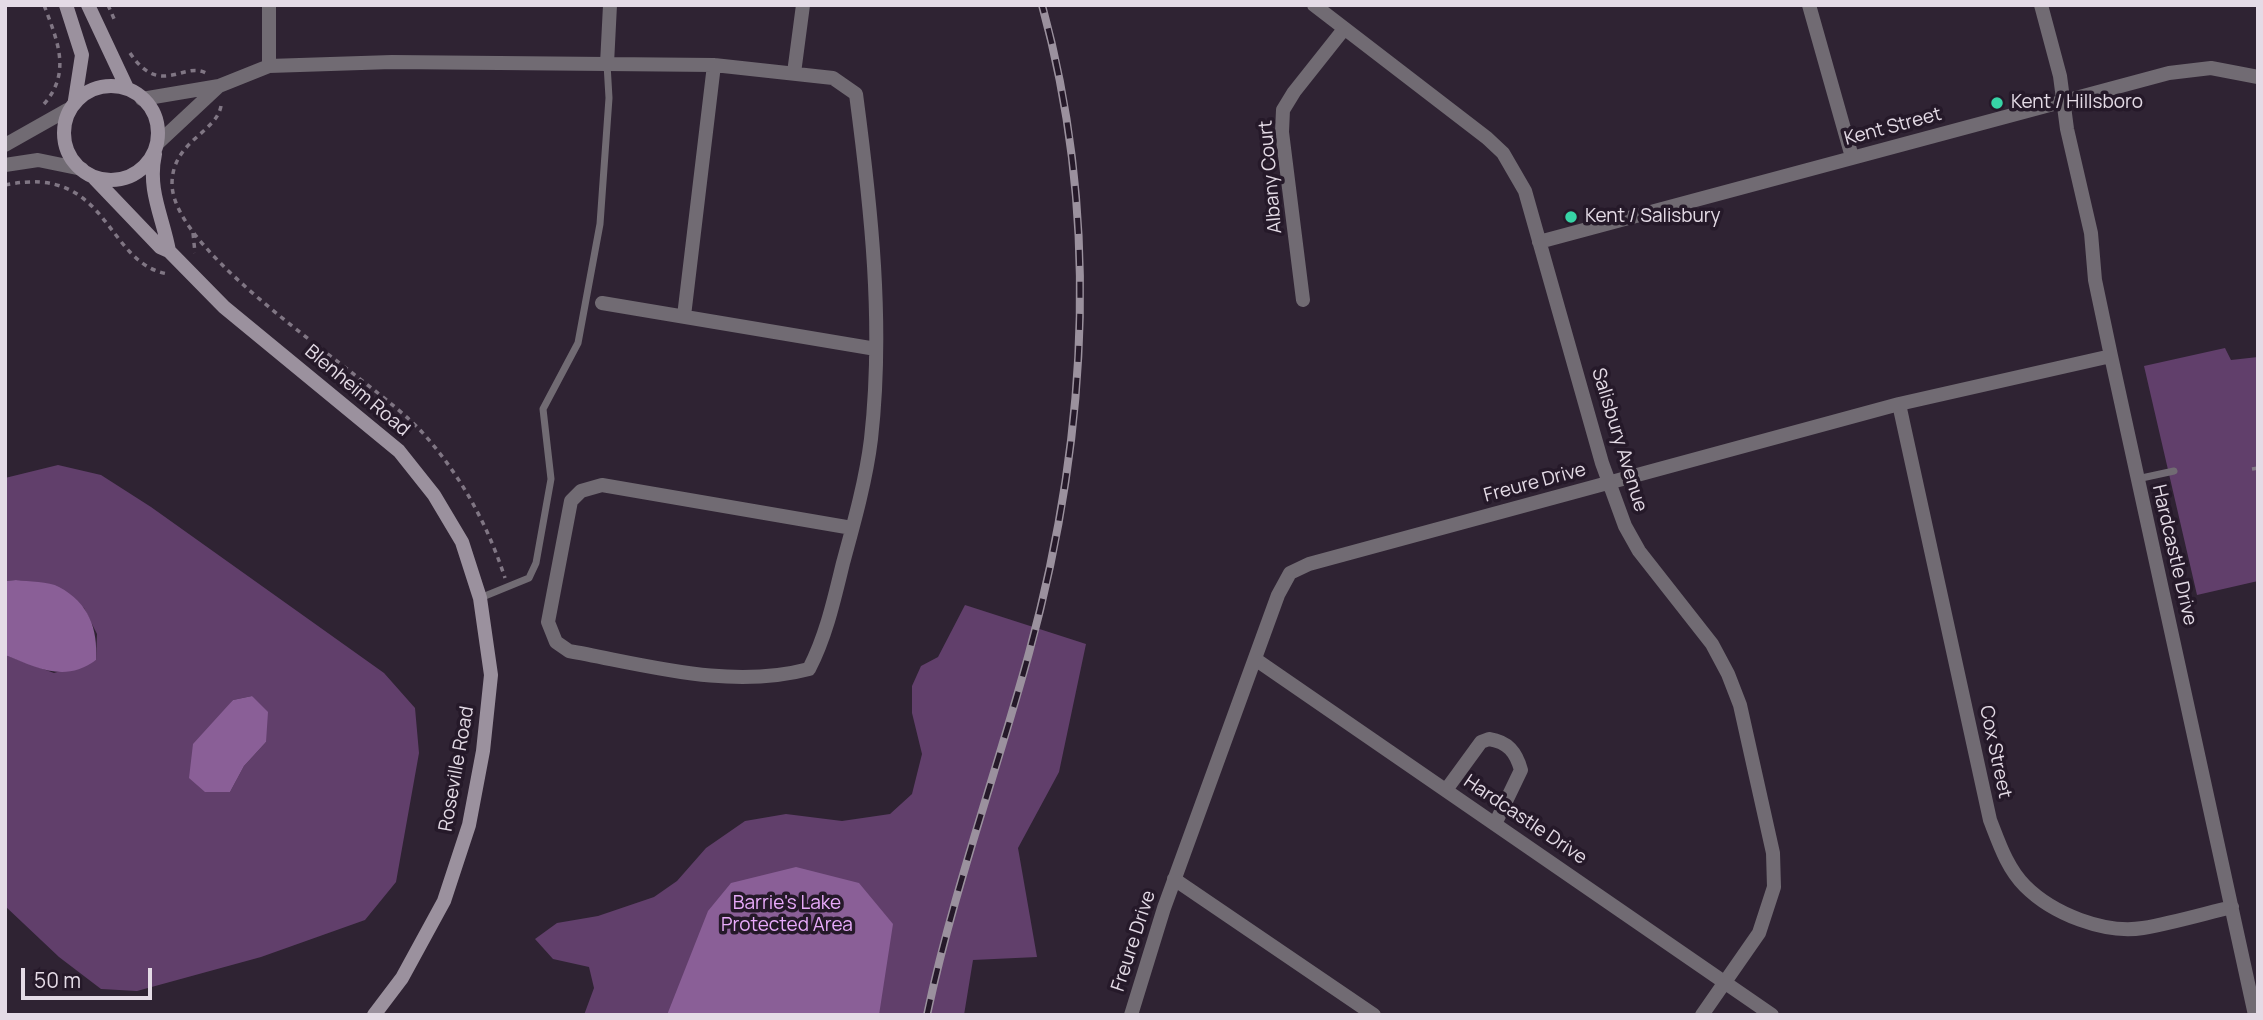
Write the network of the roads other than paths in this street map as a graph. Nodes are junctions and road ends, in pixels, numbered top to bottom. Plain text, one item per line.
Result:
1 (66, 5) edge
2 (88, 5) edge
3 (270, 5) edge
4 (610, 5) edge
5 (803, 5) edge
6 (1314, 5) edge
7 (1809, 5) edge
8 (2041, 5) edge
9 (1345, 29) junction
10 (607, 64) junction
11 (714, 65) junction
12 (269, 66) junction
13 (794, 72) junction
14 (2258, 77) edge
15 (219, 86) junction
16 (127, 88) junction
17 (142, 99) junction
18 (2063, 101) junction
19 (71, 105) junction
20 (5, 145) edge
21 (156, 147) junction
22 (1852, 157) junction
23 (5, 165) edge
24 (82, 169) junction
25 (95, 179) junction
26 (1539, 242) junction
27 (169, 251) junction
28 (1303, 300) dead end
29 (602, 303) dead end
30 (684, 316) junction
31 (876, 349) junction
32 (2111, 356) junction
33 (1899, 404) junction
34 (2174, 471) dead end
35 (2137, 479) junction
36 (1609, 483) junction
37 (852, 528) junction
38 (480, 597) junction
39 (1255, 659) junction
40 (492, 675) joint
41 (1446, 790) junction
42 (1496, 822) junction
43 (1174, 879) junction
44 (2232, 907) junction
45 (1725, 982) junction
46 (374, 1015) edge
47 (1131, 1015) edge
48 (1374, 1015) edge
49 (1702, 1015) edge
50 (1772, 1015) edge
51 (2255, 1015) edge

1 - 19 main road
2 - 16 main road
3 - 12 street
4 - 10 street
5 - 13 street
6 - 9 street, Salisbury Avenue
7 - 22 street
8 - 18 street, Hardcastle Drive
9 - 26 street, Salisbury Avenue
9 - 28 street, Albany Court
10 - 11 street
10 - 12 street
10 - 38 lane
11 - 13 street
11 - 30 street
12 - 15 street
13 - 31 street
14 - 18 street, Kent Street
15 - 17 street
15 - 21 street
16 - 17 main road
16 - 19 main road
17 - 21 main road
18 - 22 street, Kent Street
18 - 32 street, Hardcastle Drive
19 - 20 street
19 - 24 main road
21 - 25 main road
21 - 27 main road, Blenheim Road
22 - 26 street, Kent Street
23 - 24 street
24 - 25 main road
25 - 27 main road, Blenheim Road
26 - 36 street, Salisbury Avenue
27 - 38 main road, Blenheim Road
29 - 30 street
30 - 31 street
31 - 37 street
32 - 33 street, Freure Drive
32 - 35 street, Hardcastle Drive
33 - 36 street, Freure Drive
33 - 44 street, Cox Street
34 - 35 lane
35 - 44 street, Hardcastle Drive
36 - 39 street, Freure Drive
36 - 45 street, Salisbury Avenue
37 - 37 street
38 - 40 main road, Blenheim Road
39 - 41 street, Hardcastle Drive
39 - 43 street, Freure Drive
40 - 46 main road, Roseville Road
41 - 42 street, Hardcastle Drive
41 - 42 street
42 - 45 street, Hardcastle Drive
43 - 47 street, Freure Drive
43 - 48 street, Freure Drive
44 - 51 street, Hardcastle Drive
45 - 49 street, Salisbury Avenue
45 - 50 street, Hardcastle Drive

